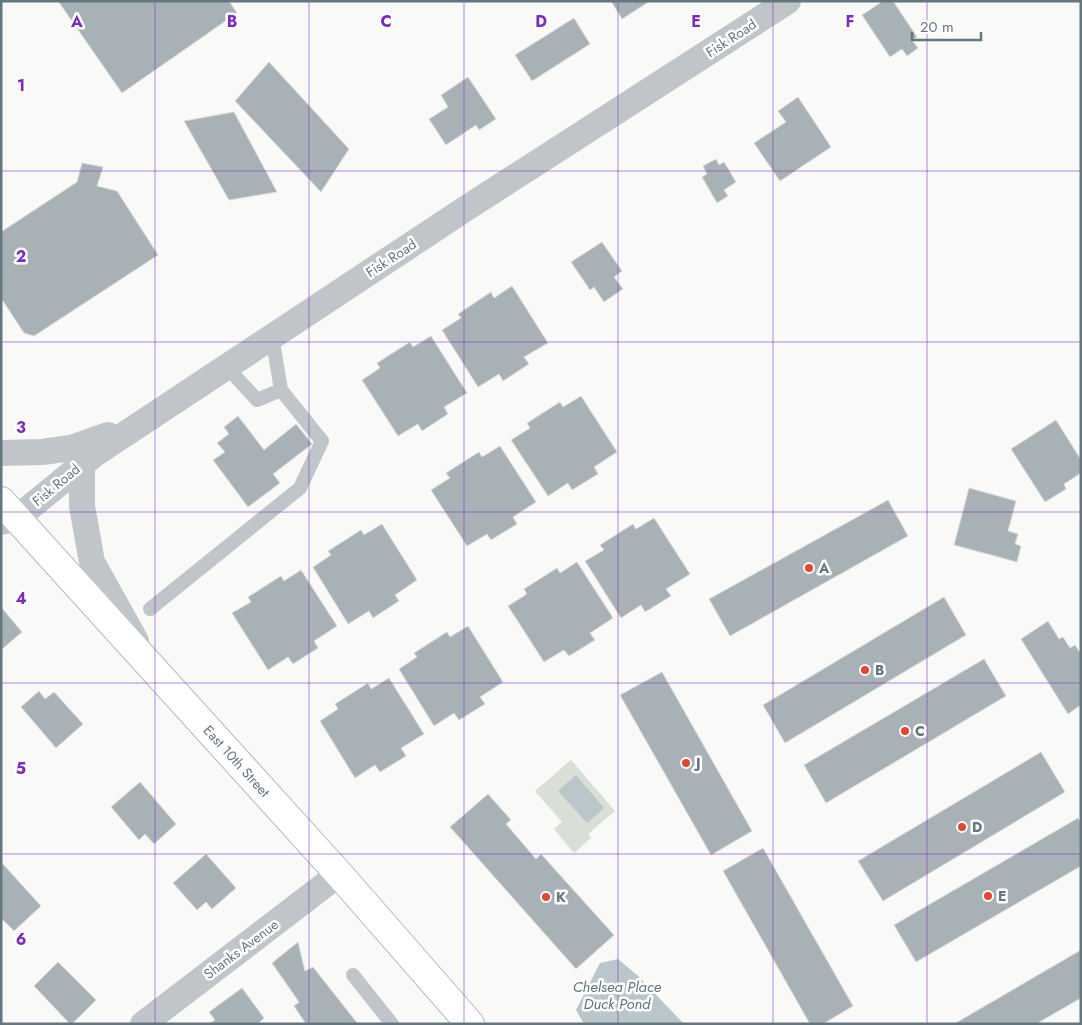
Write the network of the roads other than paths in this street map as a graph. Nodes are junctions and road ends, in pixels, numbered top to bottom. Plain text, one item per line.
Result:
1 (788, 1) edge
2 (272, 336) junction
3 (226, 366) junction
4 (281, 390) junction
5 (141, 423) junction
6 (1, 453) edge
7 (82, 464) junction
8 (7, 514) edge
9 (150, 609) dead end
10 (150, 666) junction
11 (338, 874) junction
12 (353, 975) dead end
13 (144, 1024) edge
14 (392, 1024) edge
15 (470, 1024) edge

1 - 2 street, Fisk Road
2 - 3 street, Fisk Road
2 - 4 lane
3 - 4 lane
3 - 5 street, Fisk Road
4 - 9 lane
5 - 6 street
5 - 7 street, Fisk Road
7 - 8 street, Fisk Road
7 - 10 street
8 - 10 main road, East 10th Street
10 - 11 main road, East 10th Street
11 - 13 street, Shanks Avenue
11 - 15 main road, East 10th Street
12 - 14 lane

